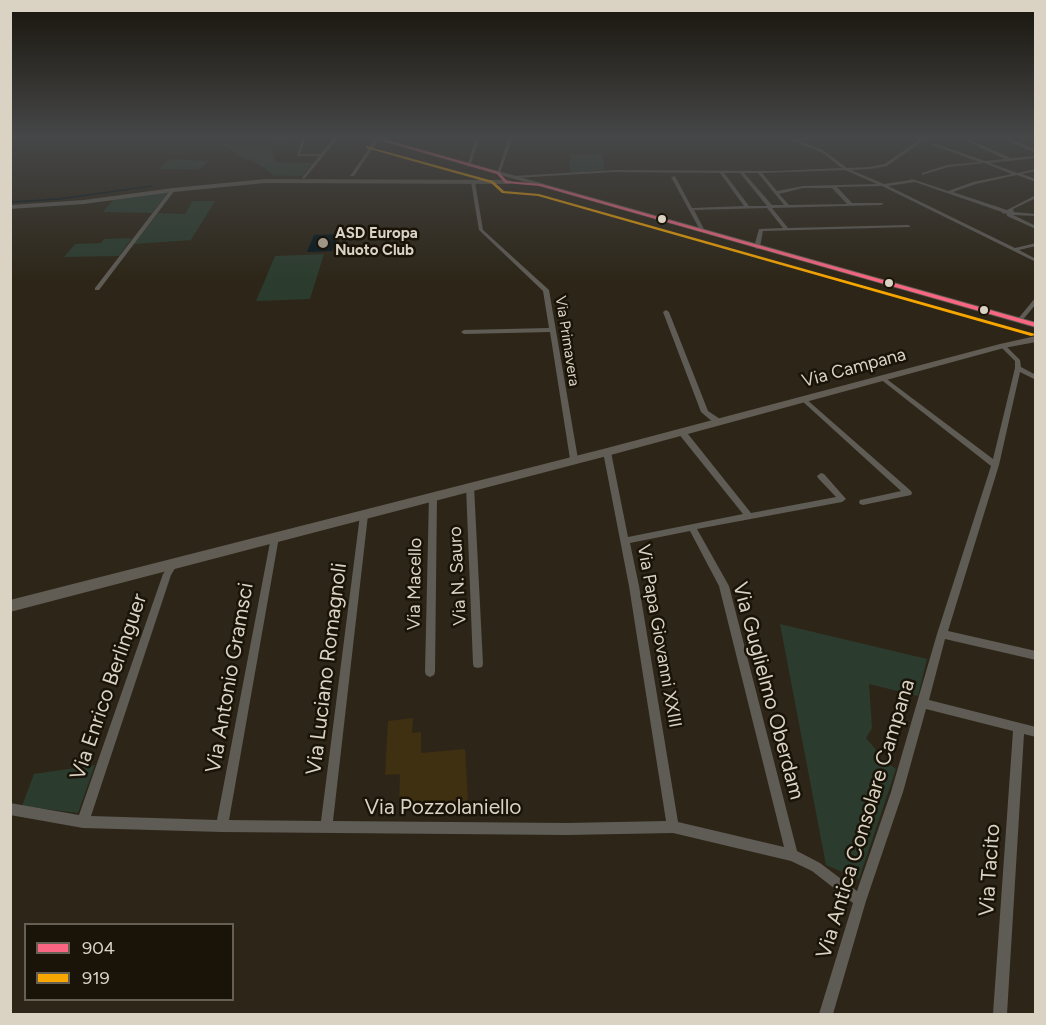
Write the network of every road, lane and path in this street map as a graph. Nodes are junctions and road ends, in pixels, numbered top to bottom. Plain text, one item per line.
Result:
1 (231, 185) edge
2 (473, 185) edge
3 (540, 185) edge
4 (677, 185) edge
5 (730, 185) edge
6 (752, 185) edge
7 (769, 185) edge
8 (884, 185) joint
9 (928, 185) edge
10 (976, 185) edge
11 (832, 186) junction
12 (173, 190) junction
13 (950, 192) junction
14 (776, 193) junction
15 (1035, 196) edge
16 (850, 204) junction
17 (881, 204) dead end
18 (10, 207) edge
19 (770, 207) junction
20 (788, 207) junction
21 (748, 208) junction
22 (691, 209) junction
23 (1009, 212) junction
24 (1035, 215) edge
25 (908, 226) dead end
26 (1035, 228) edge
27 (787, 230) junction
28 (703, 231) junction
29 (1035, 244) edge
30 (757, 247) junction
31 (1015, 250) junction
32 (1035, 261) edge
33 (98, 289) dead end
34 (1035, 299) edge
35 (666, 312) dead end
36 (1019, 321) junction
37 (1035, 325) edge
38 (553, 330) junction
39 (464, 332) dead end
40 (1035, 339) edge
41 (1003, 345) junction
42 (1018, 368) junction
43 (882, 378) junction
44 (1035, 378) edge
45 (803, 399) junction
46 (717, 422) junction
47 (681, 431) junction
48 (607, 452) junction
49 (574, 459) junction
50 (995, 465) junction
51 (821, 476) dead end
52 (470, 486) junction
53 (433, 496) junction
54 (863, 501) dead end
55 (364, 515) junction
56 (748, 515) junction
57 (692, 527) junction
58 (275, 537) junction
59 (625, 541) junction
60 (173, 565) junction
61 (10, 606) edge
62 (942, 634) junction
63 (1035, 656) edge
64 (478, 664) dead end
65 (430, 672) dead end
66 (923, 703) junction
67 (1019, 728) junction
68 (1035, 732) edge
69 (10, 809) edge
70 (83, 822) junction
71 (222, 826) junction
72 (673, 826) junction
73 (326, 827) junction
74 (792, 855) junction
75 (860, 901) junction
76 (826, 1014) edge
77 (1000, 1014) edge

1 - 12 main road
2 - 38 street, Via Primavera
3 - 28 main road
4 - 22 street
5 - 21 street
6 - 19 street
7 - 14 street
8 - 11 street
8 - 31 street
9 - 13 street
10 - 13 street
11 - 14 street
11 - 16 street
12 - 18 main road
12 - 33 street
13 - 23 street
14 - 20 street
15 - 23 street
16 - 17 street
16 - 20 street
19 - 20 street
19 - 21 street
19 - 27 street
21 - 22 street
22 - 28 street
23 - 24 street
23 - 26 street
25 - 27 street
27 - 30 street
28 - 30 main road
29 - 31 street
30 - 36 main road
31 - 32 street
34 - 36 street
35 - 46 street
36 - 37 main road
38 - 39 street
38 - 49 street, Via Primavera
40 - 41 main road, Via Campana
41 - 42 street
41 - 43 main road, Via Campana
42 - 44 street
42 - 50 street, Via Antica Consolare Campana
43 - 45 main road, Via Campana
43 - 50 street
45 - 46 main road, Via Campana
45 - 54 street
46 - 47 main road, Via Campana
47 - 48 main road, Via Campana
47 - 56 street
48 - 49 main road, Via Campana
48 - 59 street, Via Papa Giovanni XXIII
49 - 52 main road, Via Campana
50 - 62 street, Via Antica Consolare Campana
51 - 56 street
52 - 53 main road, Via Campana
52 - 64 street, Via N. Sauro
53 - 55 main road, Via Campana
53 - 65 street, Via Macello
55 - 58 main road, Via Campana
55 - 73 street, Via Luciano Romagnoli
56 - 57 street
57 - 59 street
57 - 74 street, Via Guglielmo Oberdam
58 - 60 main road, Via Campana
58 - 71 street, Via Antonio Gramsci
59 - 72 street, Via Papa Giovanni XXIII
60 - 61 main road, Via Campana
60 - 70 street, Via Enrico Berlinguer
62 - 63 street
62 - 66 street, Via Antica Consolare Campana
66 - 67 street
66 - 75 street, Via Antica Consolare Campana
67 - 68 street
67 - 77 street, Via Tacito
69 - 70 street, Via Pozzolaniello
70 - 71 street, Via Pozzolaniello
71 - 73 street, Via Pozzolaniello
72 - 73 street, Via Pozzolaniello
72 - 74 street, Via Pozzolaniello
74 - 75 street, Via Pozzolaniello
75 - 76 street, Via Antica Consolare Campana

